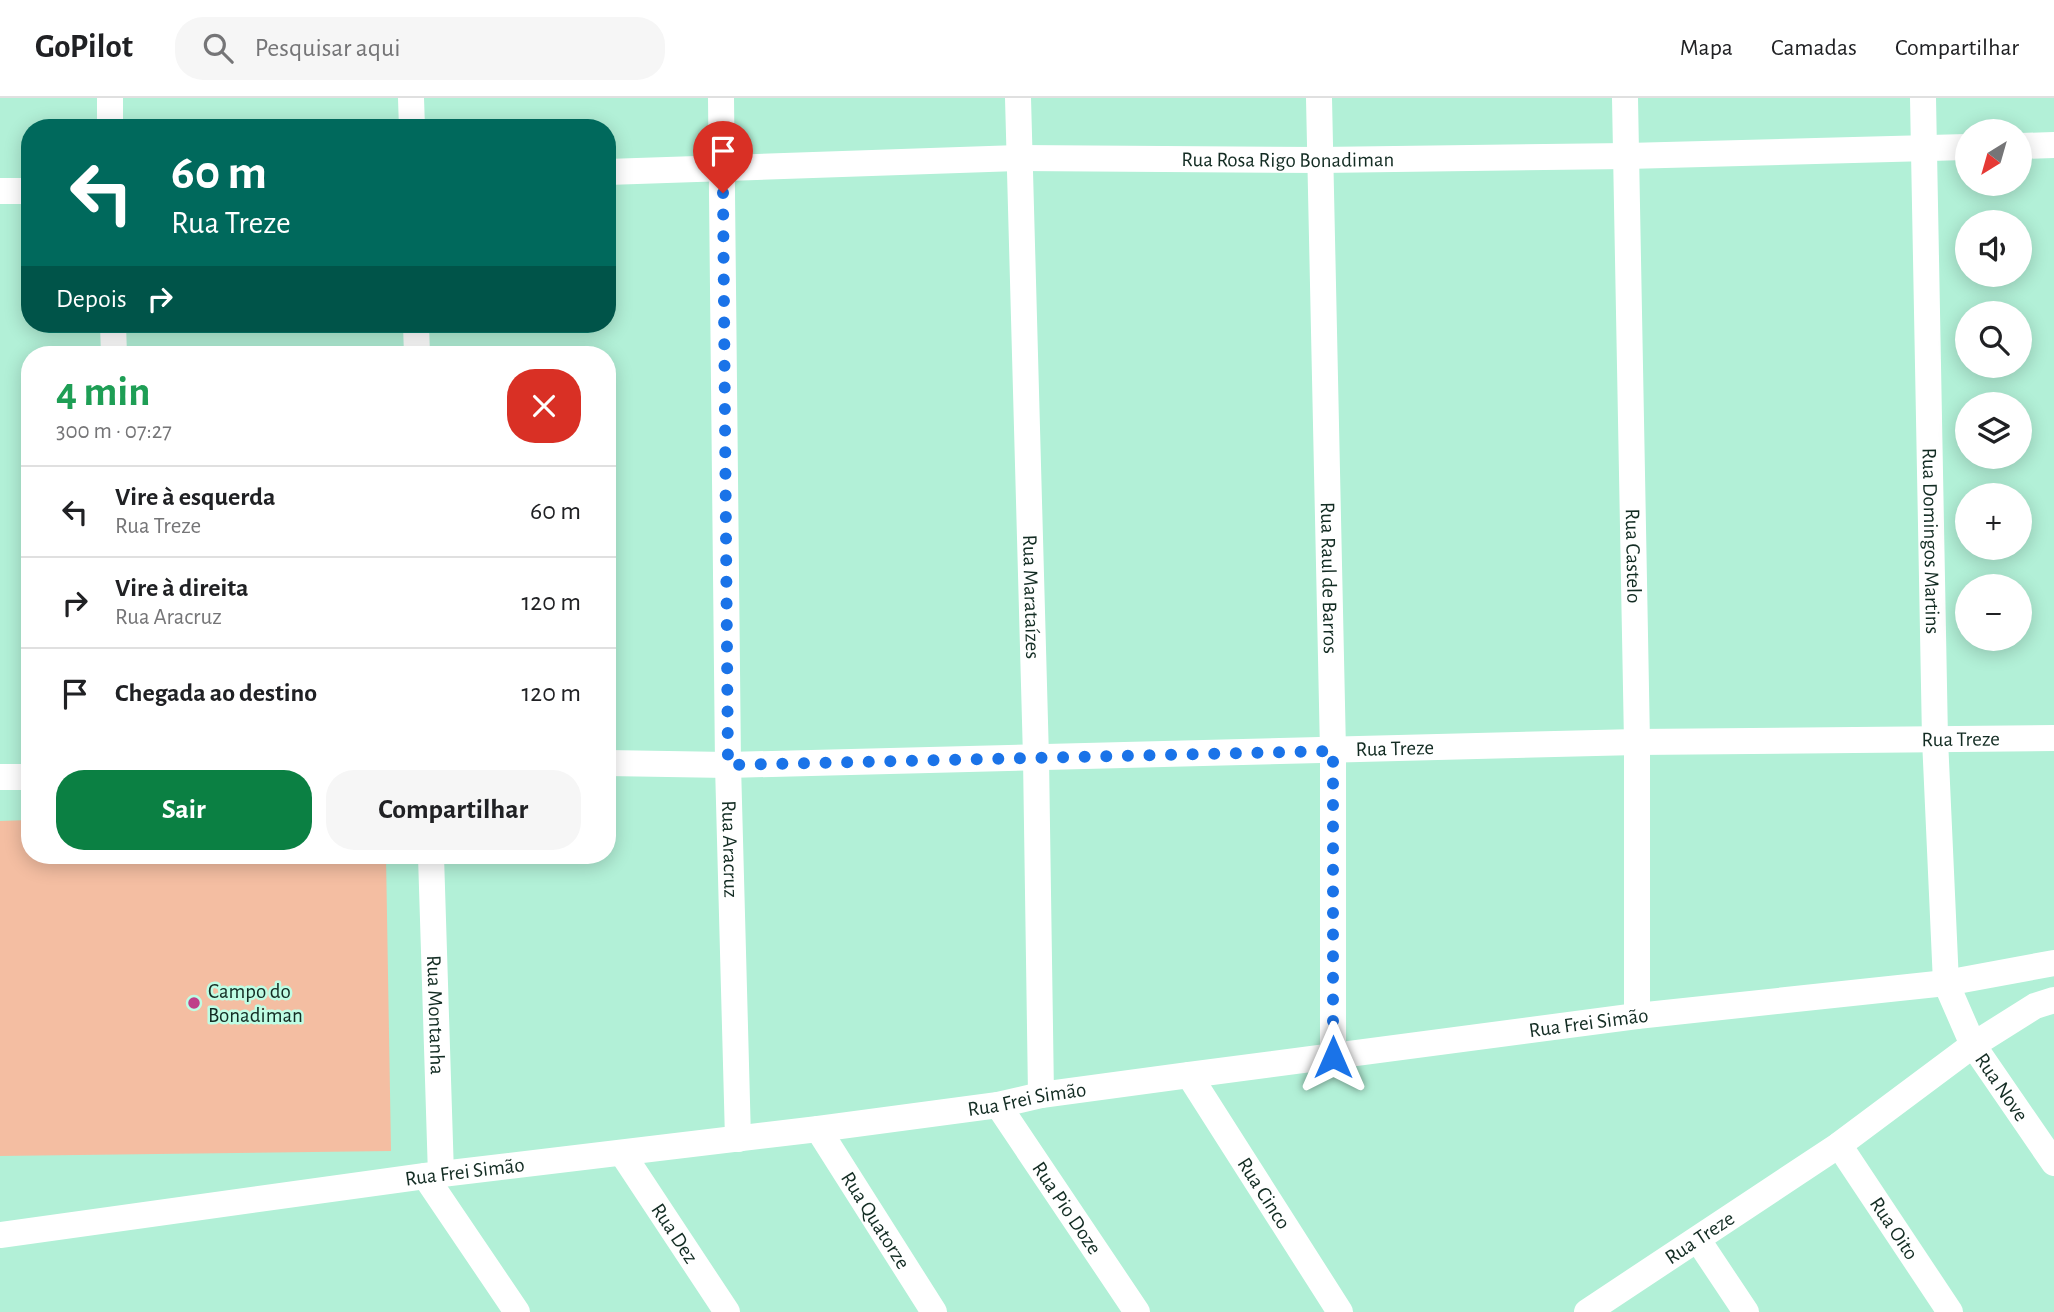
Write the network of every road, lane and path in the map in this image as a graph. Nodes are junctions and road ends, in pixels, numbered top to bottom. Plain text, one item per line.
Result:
1 (110, 98) edge
2 (411, 98) edge
3 (721, 98) edge
4 (1018, 98) edge
5 (1319, 98) edge
6 (1625, 98) edge
7 (1923, 98) edge
8 (110, 119) edge
9 (412, 119) edge
10 (2054, 145) edge
11 (2032, 146) edge
12 (1955, 148) edge
13 (1924, 149) junction
14 (1627, 156) junction
15 (1020, 158) junction
16 (1320, 160) junction
17 (723, 166) junction
18 (616, 172) edge
19 (0, 191) edge
20 (21, 191) edge
21 (2054, 738) edge
22 (1935, 739) junction
23 (1637, 742) junction
24 (1333, 751) junction
25 (1036, 758) junction
26 (616, 763) edge
27 (728, 765) junction
28 (21, 777) edge
29 (0, 778) edge
30 (431, 864) edge
31 (2054, 963) edge
32 (1946, 983) junction
33 (2054, 1000) edge
34 (1637, 1016) junction
35 (1973, 1045) junction
36 (1333, 1057) junction
37 (1189, 1074) junction
38 (1041, 1095) junction
39 (998, 1105) junction
40 (818, 1129) junction
41 (738, 1139) junction
42 (1839, 1145) junction
43 (622, 1153) junction
44 (2054, 1163) edge
45 (433, 1176) junction
46 (0, 1235) edge
47 (1698, 1240) junction
48 (517, 1312) edge
49 (727, 1312) edge
50 (934, 1312) edge
51 (1137, 1312) edge
52 (1340, 1312) edge
53 (1587, 1312) edge
54 (1746, 1312) edge
55 (1950, 1312) edge

1 - 8 street
2 - 9 street
3 - 17 street, Rua Aracruz
4 - 15 street, Rua Marataízes
5 - 16 street, Rua Raul de Barros
6 - 14 street, Rua Castelo
7 - 13 street, Rua Domingos Martins
10 - 11 street
12 - 13 street, Rua Rosa Rigo Bonadiman
13 - 14 street, Rua Rosa Rigo Bonadiman
13 - 22 street, Rua Domingos Martins
14 - 16 street, Rua Rosa Rigo Bonadiman
14 - 23 street, Rua Castelo
15 - 16 street, Rua Rosa Rigo Bonadiman
15 - 17 street, Rua Rosa Rigo Bonadiman
15 - 25 street, Rua Marataízes
16 - 24 street, Rua Raul de Barros
17 - 18 street, Rua Rosa Rigo Bonadiman
17 - 27 street, Rua Aracruz
19 - 20 street
21 - 22 street, Rua Treze
22 - 23 street, Rua Treze
22 - 32 street, Rua Domingos Martins
23 - 24 street, Rua Treze
23 - 34 street, Rua Castelo
24 - 25 street, Rua Treze
24 - 36 street, Rua Raul de Barros
25 - 27 street, Rua Treze
25 - 38 street, Rua Marataízes
26 - 27 street, Rua Treze
27 - 41 street, Rua Aracruz
28 - 29 street
30 - 45 street, Rua Montanha
31 - 32 street, Rua Frei Simão
32 - 34 street, Rua Frei Simão
32 - 35 street, Rua Nove
33 - 35 street, Rua Treze
34 - 36 street, Rua Frei Simão
35 - 42 street, Rua Treze
35 - 44 street, Rua Nove
36 - 37 street, Rua Frei Simão
37 - 38 street, Rua Frei Simão
37 - 52 street, Rua Cinco
38 - 39 street, Rua Frei Simão
39 - 40 street, Rua Frei Simão
39 - 51 street, Rua Pio Doze
40 - 41 street, Rua Frei Simão
40 - 50 street, Rua Quatorze
41 - 43 street, Rua Frei Simão
42 - 47 street, Rua Treze
42 - 55 street, Rua Oito
43 - 45 street, Rua Frei Simão
43 - 49 street, Rua Dez
45 - 46 street, Rua Frei Simão
45 - 48 street
47 - 53 street, Rua Treze
47 - 54 street

